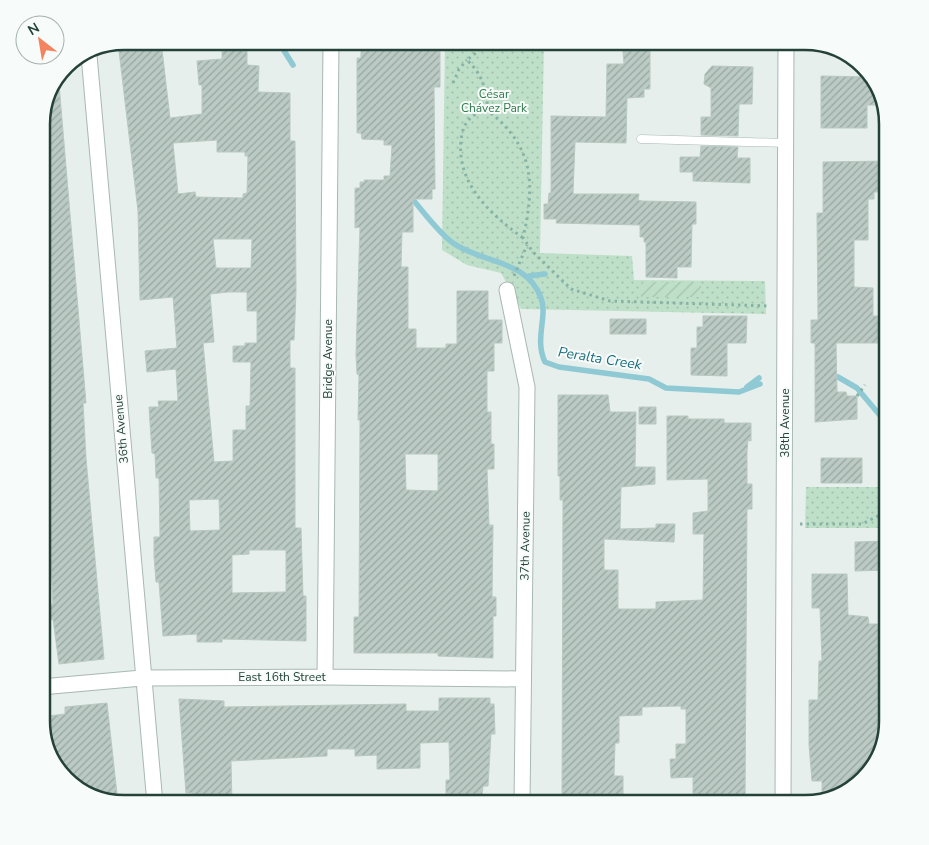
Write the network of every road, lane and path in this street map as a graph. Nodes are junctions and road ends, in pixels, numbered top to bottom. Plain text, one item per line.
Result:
1 (331, 50) edge
2 (480, 50) edge
3 (786, 50) edge
4 (88, 60) edge
5 (467, 60) junction
6 (453, 83) dead end
7 (488, 111) junction
8 (641, 139) dead end
9 (786, 143) junction
10 (523, 238) junction
11 (527, 245) junction
12 (507, 290) joint
13 (785, 306) junction
14 (865, 386) dead end
15 (857, 396) dead end
16 (879, 516) edge
17 (784, 524) junction
18 (325, 677) junction
19 (142, 678) junction
20 (522, 679) junction
21 (50, 686) edge
22 (154, 795) edge
23 (522, 795) edge
24 (783, 795) edge

1 - 18 street, Bridge Avenue
2 - 5 path
3 - 9 street, 38th Avenue
4 - 19 street, 36th Avenue
5 - 6 path
5 - 7 path
7 - 10 path
7 - 10 path
8 - 9 lane
9 - 13 street, 38th Avenue
10 - 11 path
11 - 12 path
11 - 13 path
12 - 20 street, 37th Avenue
13 - 17 street, 38th Avenue
14 - 15 path
16 - 17 path
17 - 24 street, 38th Avenue
18 - 19 street, East 16th Street
18 - 20 street, East 16th Street
19 - 21 street, East 16th Street
19 - 22 street, 36th Avenue
20 - 23 street, 37th Avenue

